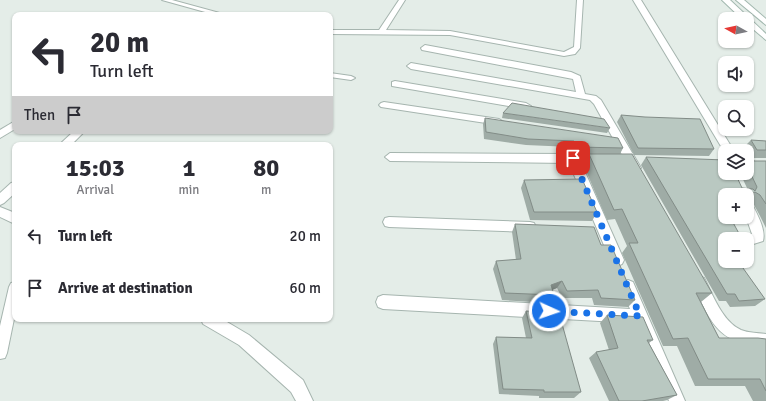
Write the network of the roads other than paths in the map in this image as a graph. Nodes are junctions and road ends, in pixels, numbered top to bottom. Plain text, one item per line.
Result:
1 (165, 0) edge
2 (402, 0) edge
3 (580, 0) edge
4 (636, 0) edge
5 (726, 0) edge
6 (740, 0) edge
7 (212, 12) edge
8 (739, 12) edge
9 (766, 23) edge
10 (754, 26) edge
11 (333, 32) edge
12 (381, 33) junction
13 (766, 38) edge
14 (425, 48) dead end
15 (411, 66) dead end
16 (333, 75) edge
17 (351, 78) dead end
18 (395, 84) dead end
19 (581, 95) junction
20 (384, 104) dead end
21 (532, 107) edge
22 (593, 118) edge
23 (609, 120) junction
24 (510, 123) edge
25 (12, 126) edge
26 (77, 134) edge
27 (0, 135) edge
28 (604, 137) edge
29 (620, 140) junction
30 (67, 142) edge
31 (725, 144) edge
32 (390, 157) dead end
33 (573, 158) junction
34 (630, 159) junction
35 (644, 159) dead end
36 (642, 180) edge
37 (12, 189) edge
38 (0, 200) edge
39 (0, 212) edge
40 (12, 218) edge
41 (754, 221) edge
42 (389, 222) dead end
43 (540, 227) edge
44 (588, 229) edge
45 (604, 229) junction
46 (754, 238) edge
47 (691, 268) edge
48 (12, 300) edge
49 (383, 302) dead end
50 (640, 316) junction
51 (213, 322) edge
52 (766, 341) edge
53 (0, 353) edge
54 (305, 401) edge
55 (677, 401) edge

1 - 7 lane
2 - 12 lane
3 - 12 lane
4 - 31 street
5 - 8 street
6 - 9 street
10 - 13 street
11 - 12 lane
14 - 19 street
15 - 19 street
16 - 17 lane
18 - 21 street
19 - 23 street
20 - 24 street
22 - 23 street
23 - 29 street
25 - 27 street
26 - 30 street
28 - 29 street
29 - 34 street
32 - 33 street
33 - 34 street
33 - 45 street
34 - 35 street
34 - 36 street
37 - 38 street
39 - 40 street
41 - 46 street
42 - 43 street
44 - 45 street
45 - 50 street
47 - 52 street
48 - 53 lane
49 - 50 street
50 - 55 street
51 - 54 street

